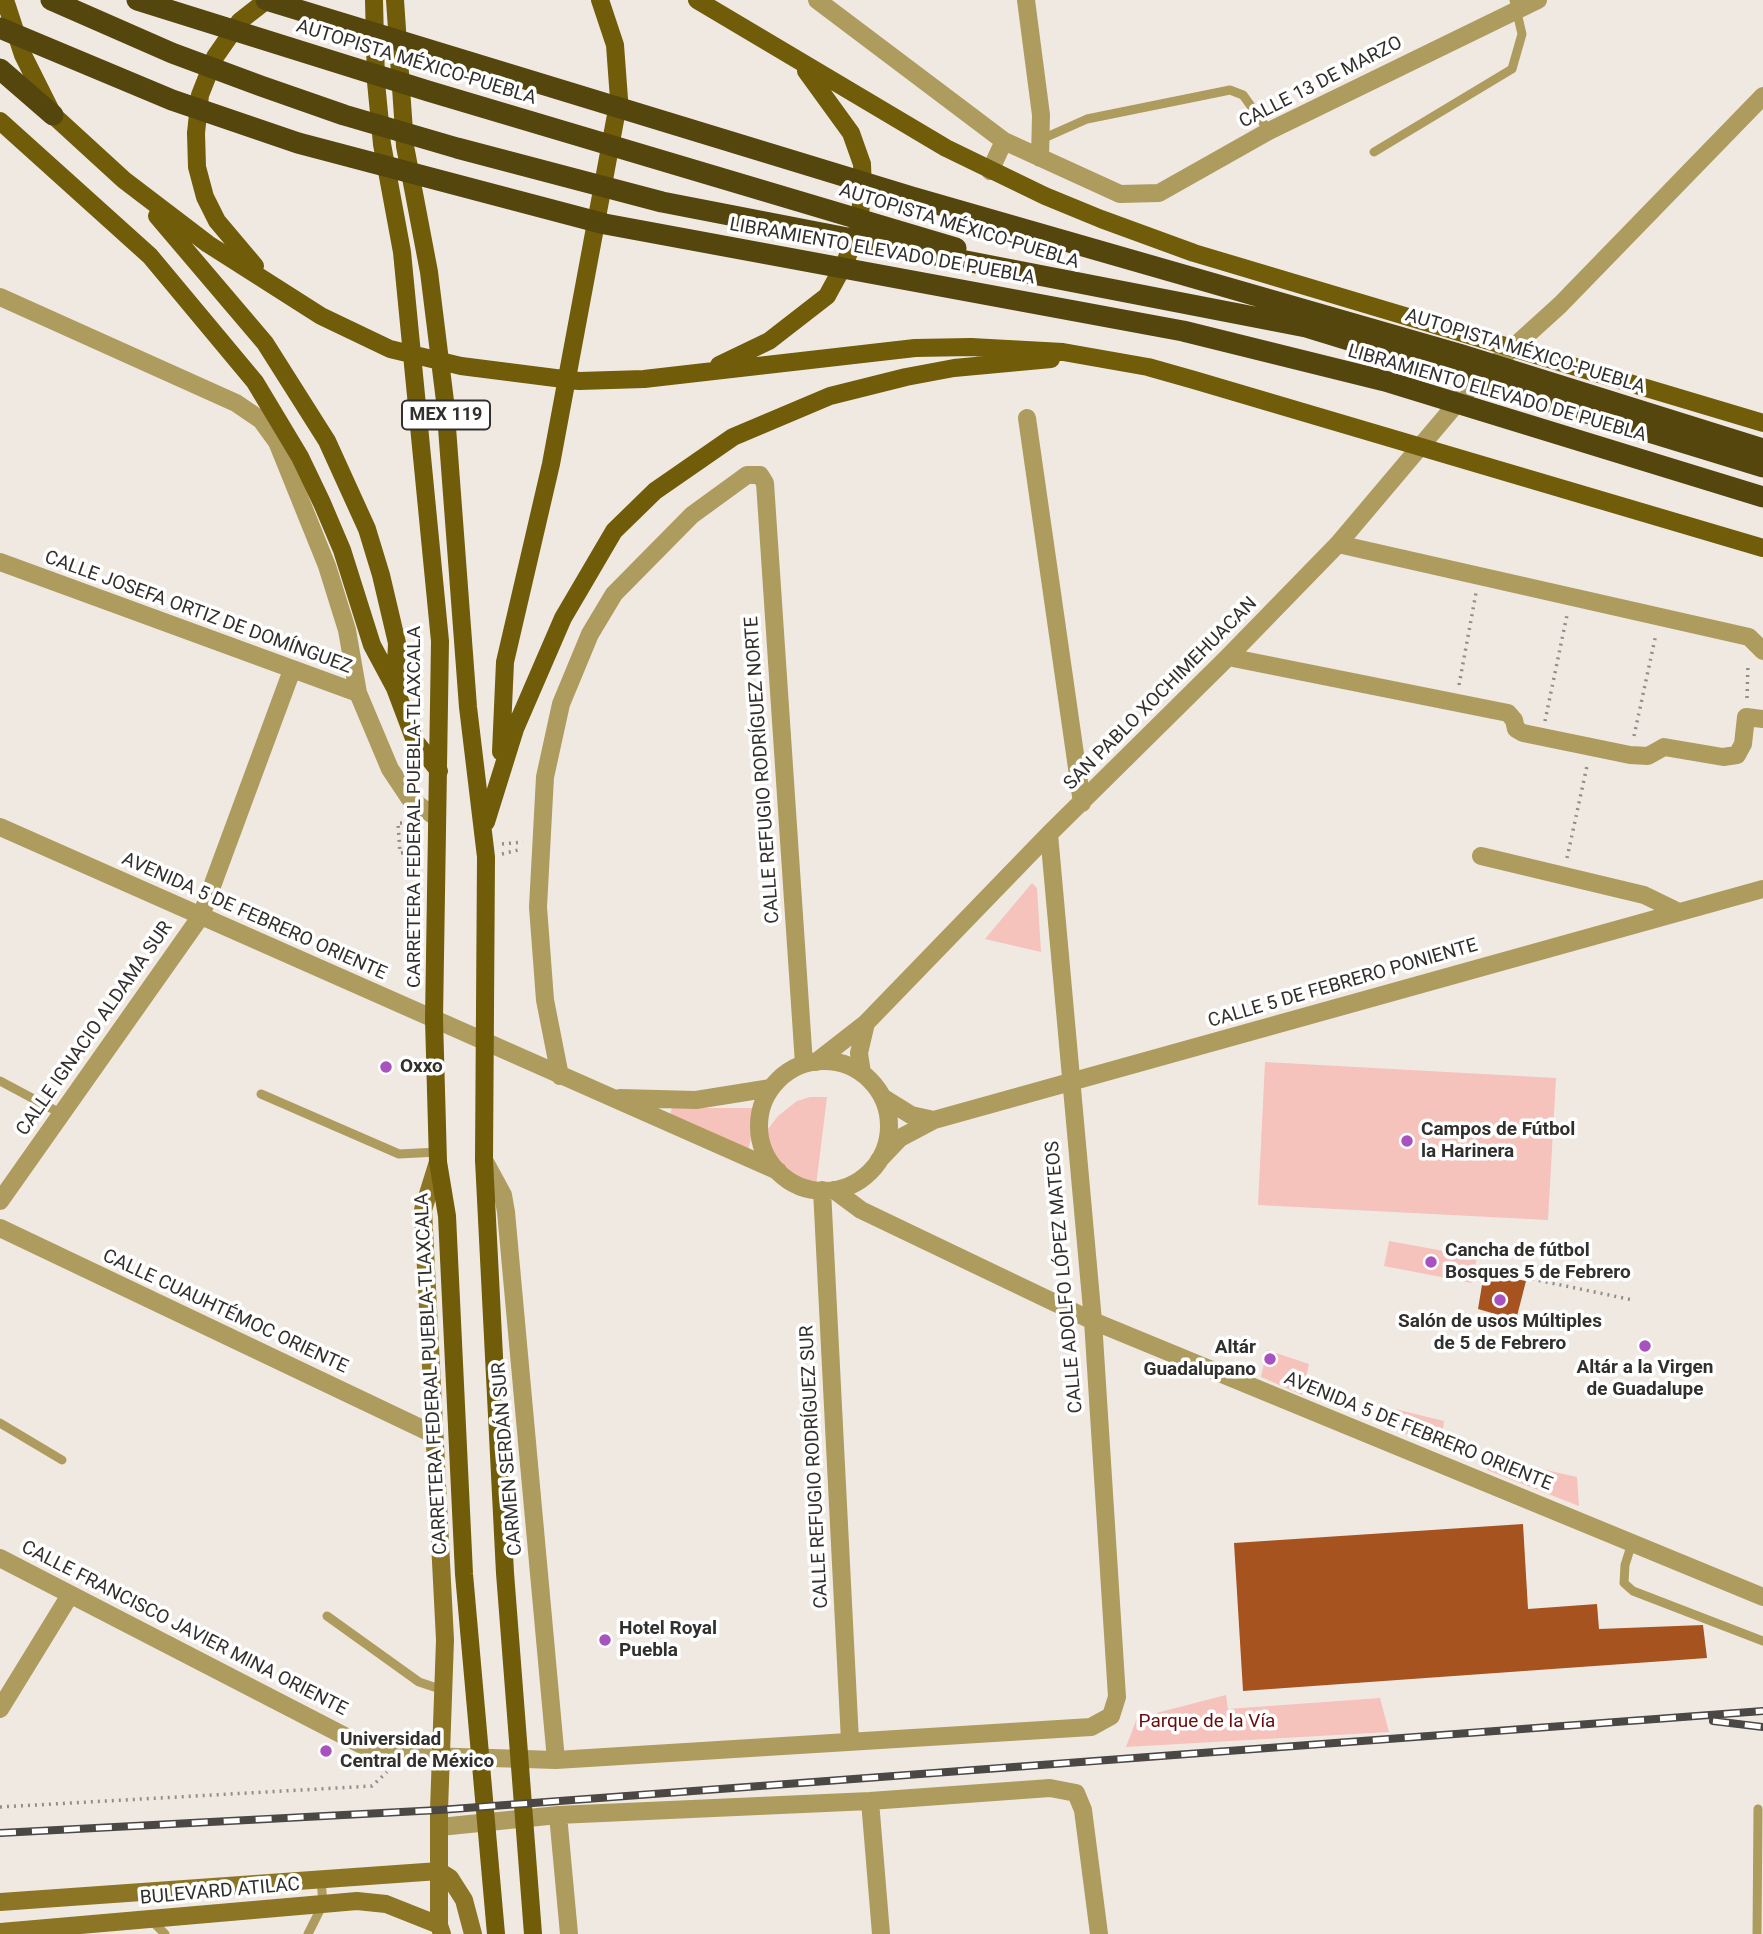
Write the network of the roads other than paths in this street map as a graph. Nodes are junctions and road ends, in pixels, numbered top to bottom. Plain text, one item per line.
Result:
1 (5, 0) edge
2 (51, 0) edge
3 (137, 0) edge
4 (266, 0) edge
5 (374, 0) edge
6 (396, 0) edge
7 (600, 0) edge
8 (697, 0) edge
9 (817, 0) edge
10 (1026, 0) edge
11 (1538, 0) edge
12 (1516, 5) edge
13 (0, 28) edge
14 (794, 58) junction
15 (0, 69) edge
16 (1763, 96) edge
17 (53, 115) junction
18 (0, 121) edge
19 (1269, 131) junction
20 (1042, 139) junction
21 (1004, 141) junction
22 (1374, 152) dead end
23 (1040, 158) junction
24 (990, 171) junction
25 (124, 180) junction
26 (275, 286) junction
27 (0, 297) edge
28 (1100, 358) junction
29 (686, 375) junction
30 (1027, 418) dead end
31 (1763, 423) edge
32 (1763, 449) edge
33 (1763, 467) edge
34 (1763, 497) edge
35 (1763, 509) edge
36 (1338, 544) junction
37 (1763, 548) edge
38 (0, 562) edge
39 (1763, 651) edge
40 (1228, 657) junction
41 (292, 670) junction
42 (395, 688) junction
43 (358, 693) junction
44 (1754, 718) edge
45 (501, 766) junction
46 (439, 771) junction
47 (1082, 803) junction
48 (437, 818) junction
49 (0, 827) edge
50 (483, 832) junction
51 (1049, 834) junction
52 (1482, 856) dead end
53 (1763, 889) edge
54 (1677, 911) junction
55 (201, 916) junction
56 (434, 1019) junction
57 (866, 1023) junction
58 (484, 1040) junction
59 (810, 1063) junction
60 (862, 1073) junction
61 (560, 1076) junction
62 (0, 1082) edge
63 (1069, 1083) junction
64 (771, 1088) junction
65 (261, 1094) dead end
66 (606, 1097) junction
67 (882, 1097) junction
68 (60, 1113) junction
69 (934, 1121) junction
70 (438, 1157) junction
71 (484, 1160) junction
72 (879, 1160) junction
73 (778, 1171) junction
74 (828, 1190) junction
75 (0, 1201) edge
76 (0, 1228) edge
77 (1093, 1321) junction
78 (0, 1423) edge
79 (433, 1434) junction
80 (62, 1460) dead end
81 (1632, 1543) junction
82 (0, 1558) edge
83 (69, 1595) junction
84 (1763, 1597) edge
85 (327, 1616) dead end
86 (1763, 1641) edge
87 (443, 1690) junction
88 (0, 1709) edge
89 (1111, 1716) joint
90 (850, 1741) junction
91 (442, 1758) junction
92 (556, 1760) junction
93 (870, 1801) junction
94 (1758, 1809) dead end
95 (558, 1815) junction
96 (440, 1827) junction
97 (439, 1871) junction
98 (321, 1879) junction
99 (0, 1902) edge
100 (323, 1904) junction
101 (150, 1919) junction
102 (495, 1926) edge
103 (440, 1930) edge
104 (0, 1932) edge
105 (165, 1934) edge
106 (308, 1934) edge
107 (472, 1934) edge
108 (533, 1934) edge
109 (569, 1934) edge
110 (881, 1934) edge
111 (1099, 1934) edge
112 (1757, 1934) edge

1 - 17 main road
2 - 33 highway, LIBRAMIENTO ELEVADO DE PUEBLA
3 - 35 highway, AUTOPISTA MÉXICO-PUEBLA
4 - 26 main road
4 - 32 highway, AUTOPISTA MÉXICO-PUEBLA
5 - 46 main road, CARRETERA FEDERAL PUEBLA-TLAXCALA / MEX 119
6 - 50 main road, MEX 119
7 - 45 main road
8 - 14 main road
9 - 21 street
10 - 20 street
11 - 12 street, CALLE 13 DE MARZO
12 - 19 street, CALLE 13 DE MARZO
12 - 22 lane
13 - 34 highway, LIBRAMIENTO ELEVADO DE PUEBLA
14 - 24 main road
14 - 29 main road
15 - 17 highway
16 - 36 street, SAN PABLO XOCHIMEHUACAN
17 - 25 main road
18 - 42 main road
19 - 20 lane
19 - 23 street, CALLE 13 DE MARZO
20 - 23 street
21 - 23 street
21 - 24 street
24 - 31 main road
25 - 26 main road
25 - 42 main road
26 - 29 main road
27 - 43 street
28 - 29 main road
28 - 37 main road
28 - 45 main road
30 - 47 street
36 - 39 street
36 - 40 street, SAN PABLO XOCHIMEHUACAN
38 - 41 street, CALLE JOSEFA ORTIZ DE DOMÍNGUEZ
40 - 44 street
40 - 47 street, SAN PABLO XOCHIMEHUACAN
41 - 43 street, CALLE JOSEFA ORTIZ DE DOMÍNGUEZ
41 - 55 street, CALLE IGNACIO ALDAMA SUR
42 - 46 main road
43 - 48 street, CALLE JOSEFA ORTIZ DE DOMÍNGUEZ
45 - 50 main road
46 - 48 main road, CARRETERA FEDERAL PUEBLA-TLAXCALA
47 - 51 street, SAN PABLO XOCHIMEHUACAN
48 - 56 main road, CARRETERA FEDERAL PUEBLA-TLAXCALA
49 - 55 street, AVENIDA 5 DE FEBRERO ORIENTE
50 - 58 main road
51 - 57 street, SAN PABLO XOCHIMEHUACAN
51 - 63 street, CALLE ADOLFO LÓPEZ MATEOS
52 - 54 street
53 - 54 street, CALLE 5 DE FEBRERO PONIENTE
54 - 63 street, CALLE 5 DE FEBRERO PONIENTE
55 - 56 street, AVENIDA 5 DE FEBRERO ORIENTE
55 - 68 street, CALLE IGNACIO ALDAMA SUR
56 - 58 street, AVENIDA 5 DE FEBRERO ORIENTE
56 - 70 main road, CARRETERA FEDERAL PUEBLA-TLAXCALA
57 - 59 street, SAN PABLO XOCHIMEHUACAN
57 - 60 street
58 - 61 street, AVENIDA 5 DE FEBRERO ORIENTE
58 - 71 main road
59 - 60 street
59 - 61 street, CALLE REFUGIO RODRÍGUEZ NORTE
59 - 64 street
60 - 67 street
61 - 66 street, AVENIDA 5 DE FEBRERO ORIENTE
62 - 68 lane
63 - 69 street, CALLE 5 DE FEBRERO PONIENTE
63 - 77 street, CALLE ADOLFO LÓPEZ MATEOS
64 - 66 street, AVENIDA 5 DE FEBRERO ORIENTE
64 - 73 street
65 - 70 lane
66 - 73 street, AVENIDA 5 DE FEBRERO ORIENTE
67 - 69 street
67 - 72 street
68 - 75 street, CALLE IGNACIO ALDAMA SUR
69 - 72 street, CALLE 5 DE FEBRERO PONIENTE
70 - 79 main road
70 - 102 main road, CARRETERA FEDERAL PUEBLA-TLAXCALA
71 - 92 street, CARMEN SERDÁN SUR
71 - 108 main road
72 - 74 street
73 - 74 street
74 - 77 street, AVENIDA 5 DE FEBRERO ORIENTE
74 - 90 street, CALLE REFUGIO RODRÍGUEZ SUR
76 - 79 street, CALLE CUAUHTÉMOC ORIENTE
77 - 81 street, AVENIDA 5 DE FEBRERO ORIENTE
77 - 89 street, CALLE ADOLFO LÓPEZ MATEOS
78 - 80 lane
79 - 87 main road
81 - 84 street, AVENIDA 5 DE FEBRERO ORIENTE
81 - 86 lane
82 - 83 street, CALLE FRANCISCO JAVIER MINA ORIENTE
83 - 88 street
83 - 91 street, CALLE FRANCISCO JAVIER MINA ORIENTE
85 - 87 lane
87 - 91 main road
89 - 90 street, CALLE FRANCISCO JAVIER MINA ORIENTE
90 - 92 street, CALLE FRANCISCO JAVIER MINA ORIENTE
91 - 92 street, CALLE FRANCISCO JAVIER MINA ORIENTE
91 - 96 main road
93 - 95 street
93 - 110 street
93 - 111 street
94 - 112 lane
95 - 96 street
95 - 109 street
96 - 97 main road
97 - 98 main road, BULEVARD ATILAC
97 - 103 main road
97 - 107 main road
98 - 99 main road, BULEVARD ATILAC
98 - 100 lane
100 - 101 main road, BULEVARD ATILAC
100 - 103 main road, BULEVARD ATILAC
100 - 106 lane
101 - 104 main road, BULEVARD ATILAC
101 - 105 lane

